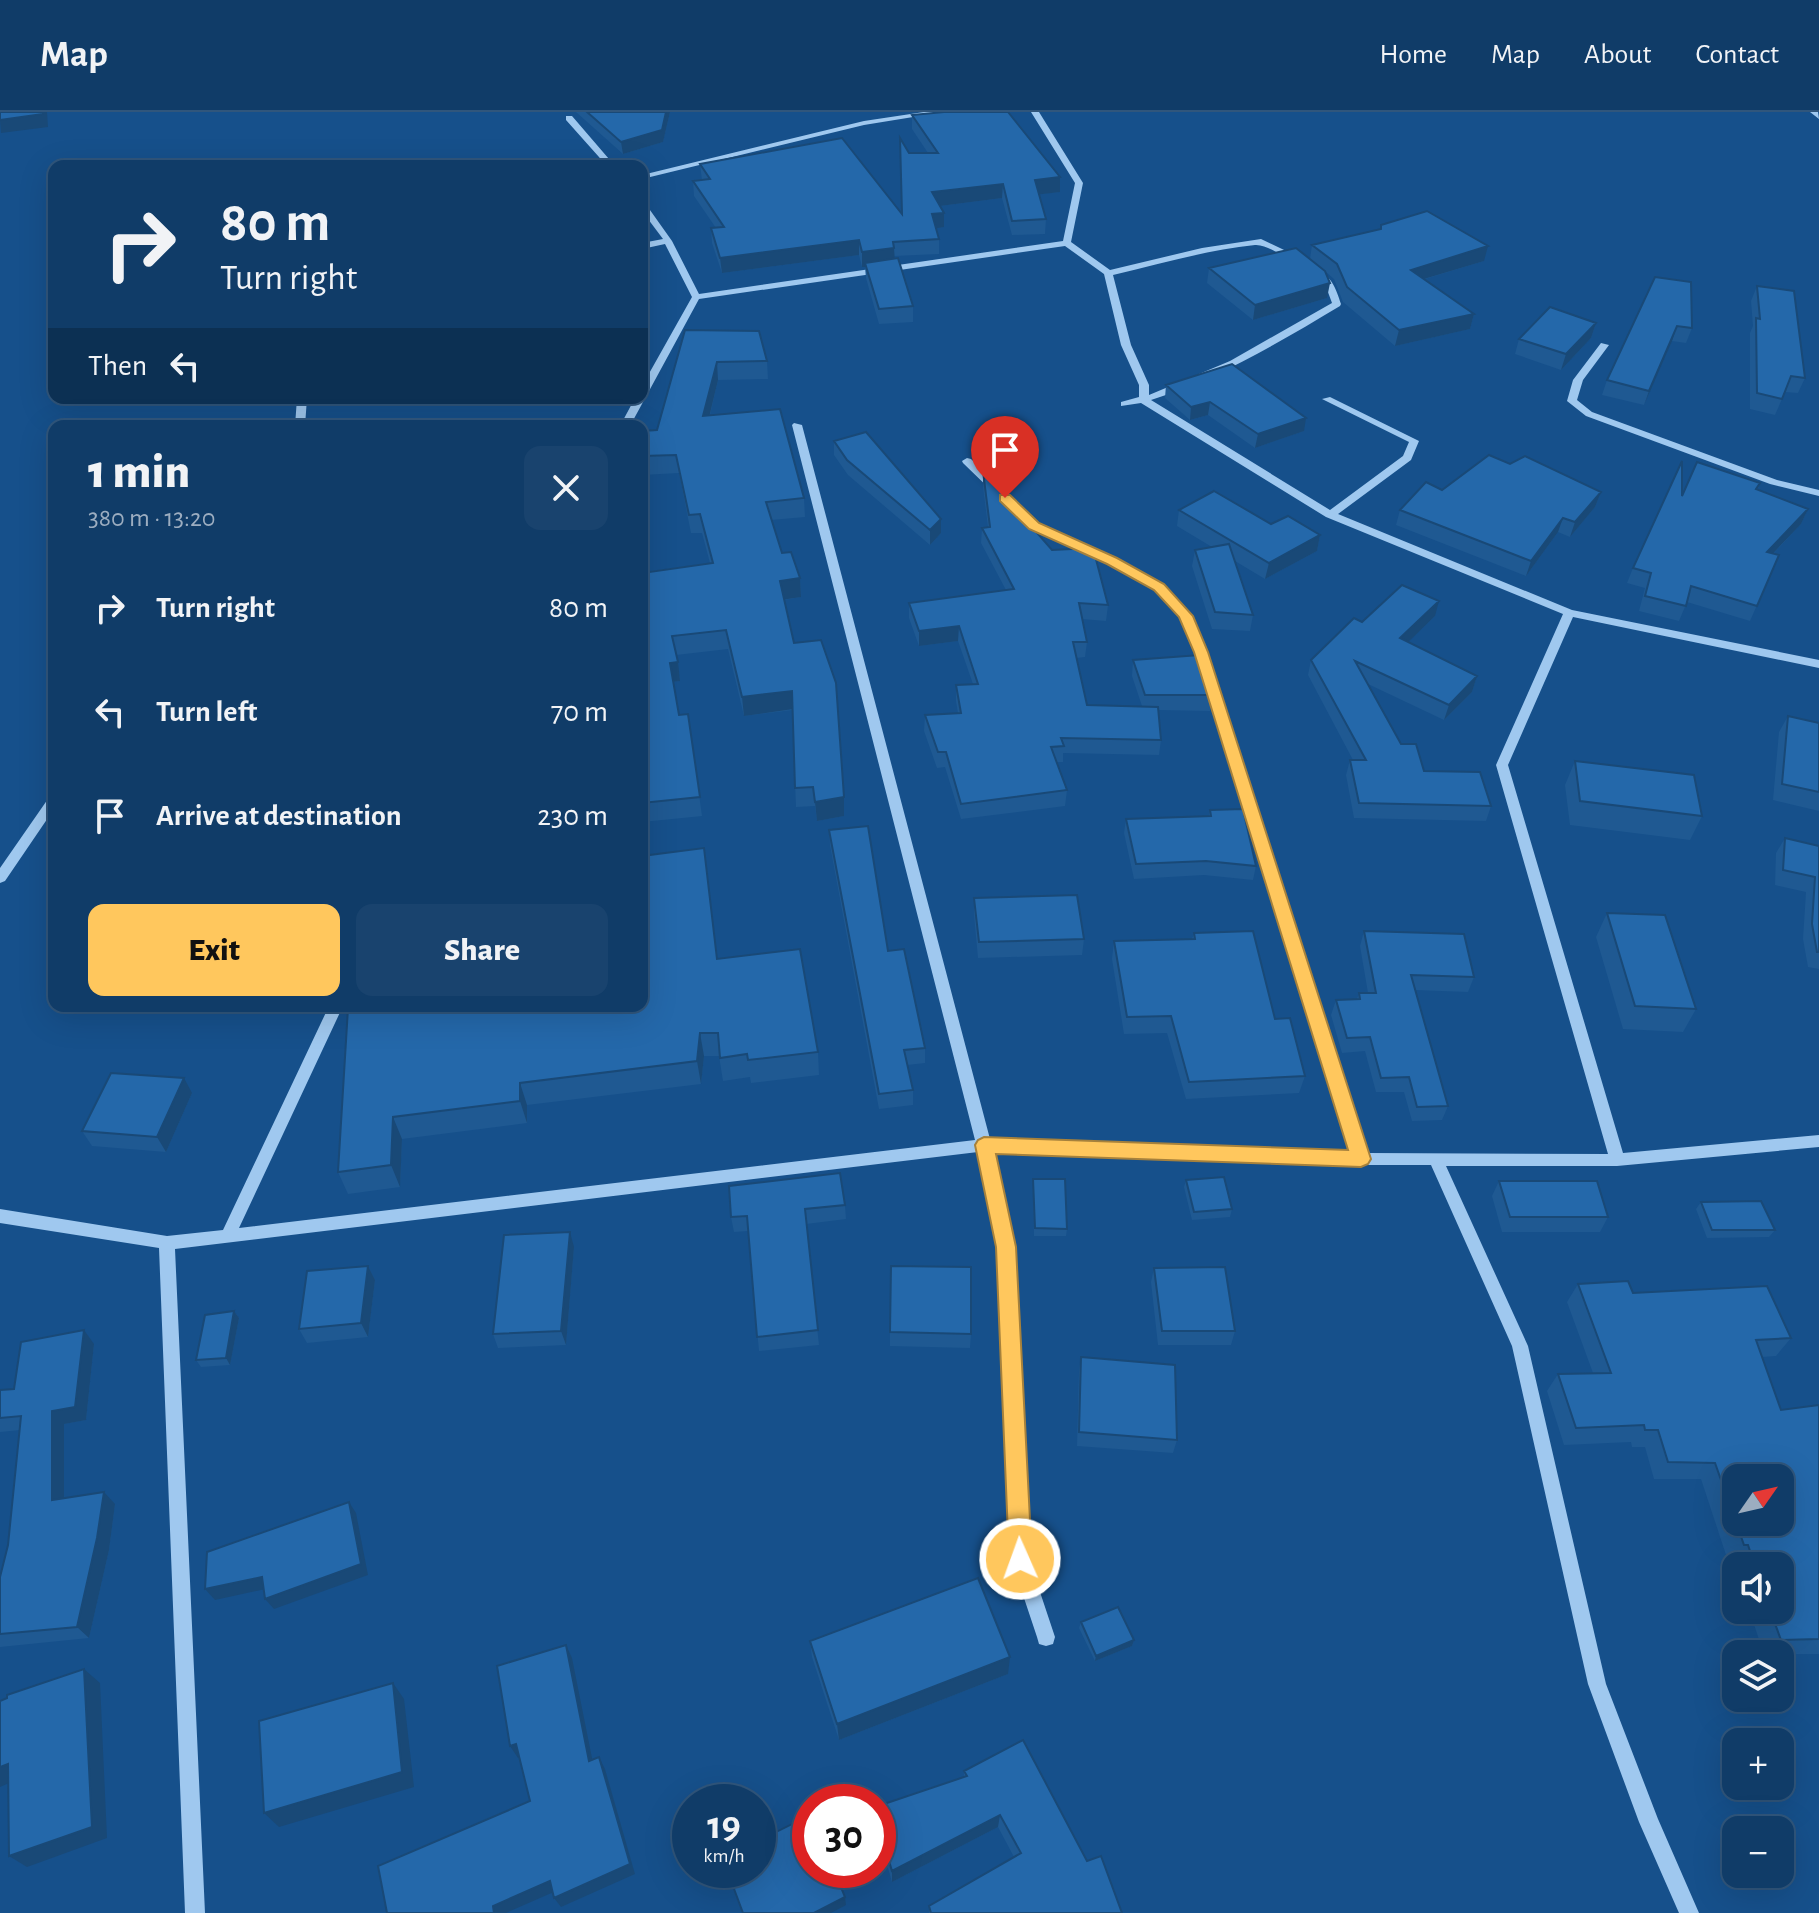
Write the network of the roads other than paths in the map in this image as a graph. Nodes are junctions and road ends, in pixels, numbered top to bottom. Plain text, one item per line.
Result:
1 (940, 112) edge
2 (1035, 112) edge
3 (569, 118) dead end
4 (606, 160) edge
5 (648, 176) edge
6 (648, 213) edge
7 (668, 241) junction
8 (1067, 243) junction
9 (648, 245) edge
10 (1108, 273) junction
11 (696, 297) junction
12 (1604, 345) dead end
13 (648, 384) edge
14 (1327, 399) dead end
15 (1144, 400) junction
16 (1124, 404) dead end
17 (797, 425) dead end
18 (967, 461) dead end
19 (1819, 493) edge
20 (1330, 515) junction
21 (1569, 613) junction
22 (1819, 664) edge
23 (48, 808) edge
24 (0, 878) edge
25 (333, 1012) edge
26 (1819, 1141) edge
27 (984, 1145) junction
28 (1361, 1159) junction
29 (1436, 1159) junction
30 (1617, 1160) junction
31 (0, 1216) edge
32 (228, 1235) junction
33 (167, 1243) junction
34 (1046, 1637) dead end
35 (195, 1913) edge
36 (1689, 1913) edge

1 - 5 street
2 - 8 street
3 - 4 street
6 - 7 street
7 - 9 street
7 - 11 street
8 - 10 street
8 - 11 street
10 - 15 street
10 - 15 street
11 - 13 street
12 - 19 street
14 - 20 street
15 - 16 street
15 - 20 street
17 - 27 street
18 - 28 street
20 - 21 street
21 - 22 street
21 - 30 street
23 - 24 street
25 - 32 street
26 - 30 street
27 - 28 street
27 - 32 street
27 - 34 street
28 - 29 street
29 - 30 street
29 - 36 street
31 - 33 street
32 - 33 street
33 - 35 street

